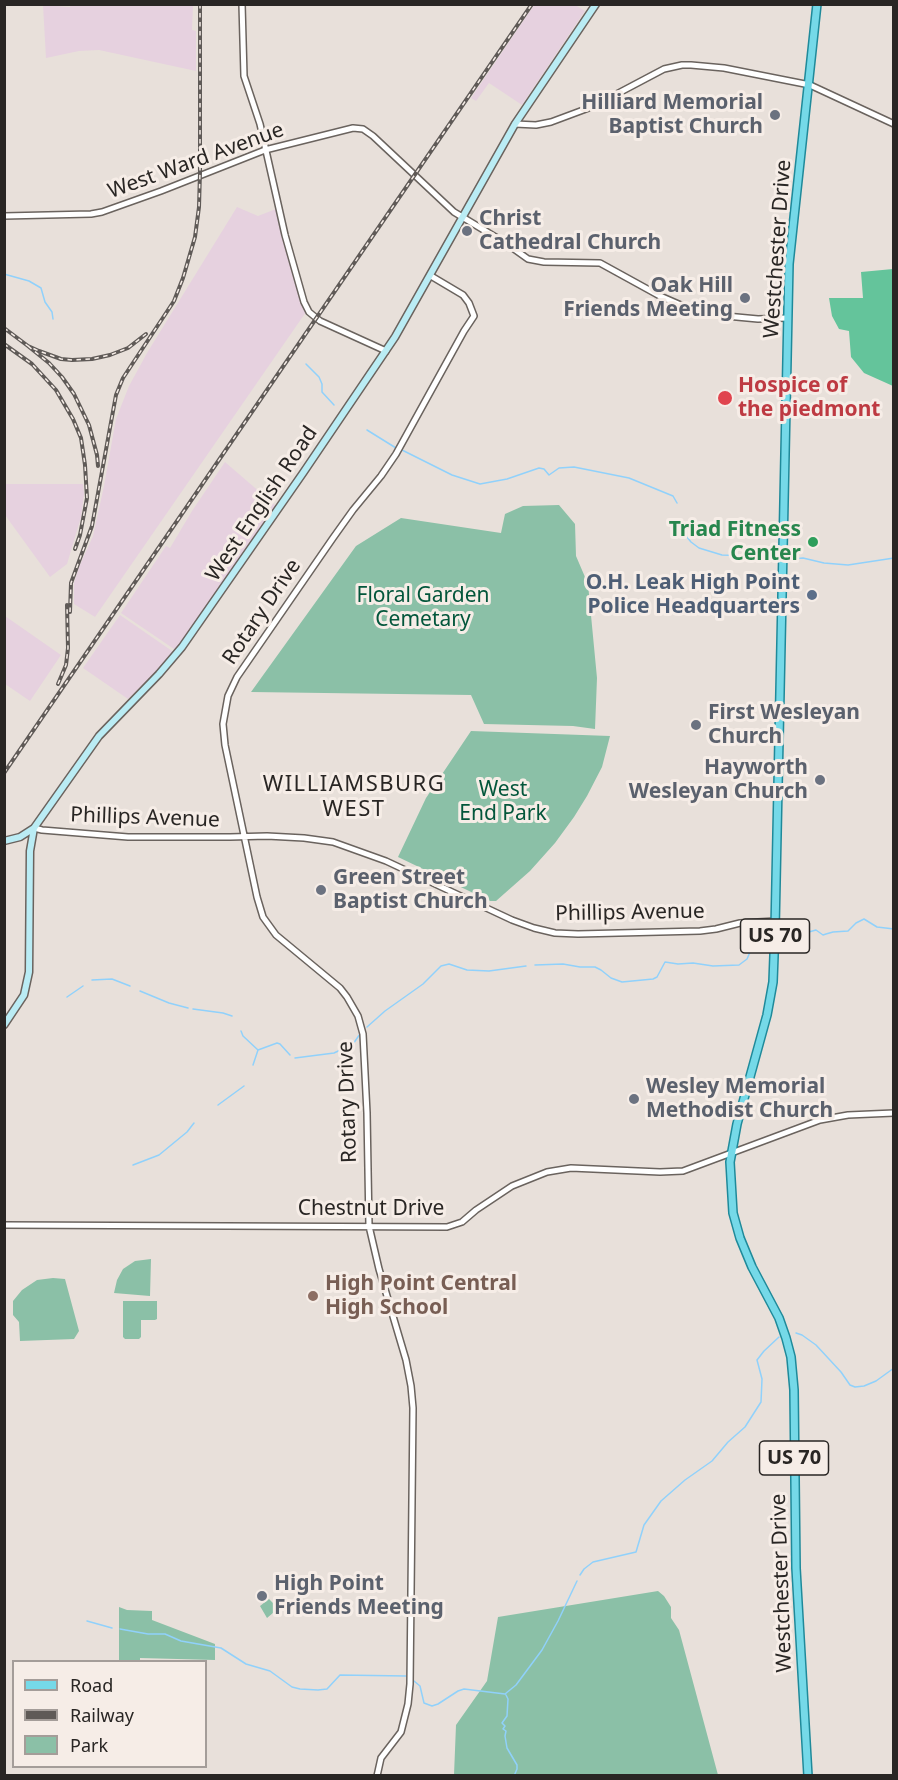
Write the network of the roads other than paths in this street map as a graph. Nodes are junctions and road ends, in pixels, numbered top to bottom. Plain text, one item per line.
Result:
1 (242, 4) edge
2 (596, 4) edge
3 (817, 4) edge
4 (810, 85) junction
5 (515, 124) junction
6 (894, 124) edge
7 (265, 150) junction
8 (4, 216) edge
9 (462, 218) junction
10 (430, 276) junction
11 (787, 318) junction
12 (386, 351) junction
13 (34, 828) junction
14 (245, 836) junction
15 (20, 837) junction
16 (4, 841) edge
17 (30, 851) junction
18 (776, 921) junction
19 (4, 1025) edge
20 (894, 1113) edge
21 (732, 1153) junction
22 (4, 1225) edge
23 (369, 1226) junction
24 (377, 1776) edge
25 (808, 1776) edge

1 - 7 street
2 - 5 main road, West English Road
3 - 4 main road, Westchester Drive / US 70
4 - 5 street
4 - 6 street
4 - 11 main road, Westchester Drive / US 70
5 - 9 main road, West English Road
7 - 8 street, West Ward Avenue
7 - 9 street, West Ward Avenue
7 - 12 street
9 - 10 main road, West English Road
9 - 11 street
10 - 12 main road, West English Road
10 - 14 street, Rotary Drive
11 - 18 main road, Westchester Drive / US 70
12 - 13 main road, West English Road
13 - 14 street, Phillips Avenue
13 - 15 main road
13 - 17 main road, West English Road
14 - 18 street, Phillips Avenue
14 - 23 street, Rotary Drive
15 - 16 main road
15 - 17 main road
17 - 19 main road, West English Road
18 - 21 main road, Westchester Drive / US 70
20 - 21 street, Chestnut Drive
21 - 23 street, Chestnut Drive
21 - 25 main road, Westchester Drive / US 70
22 - 23 street, Chestnut Drive
23 - 24 street, Rotary Drive

